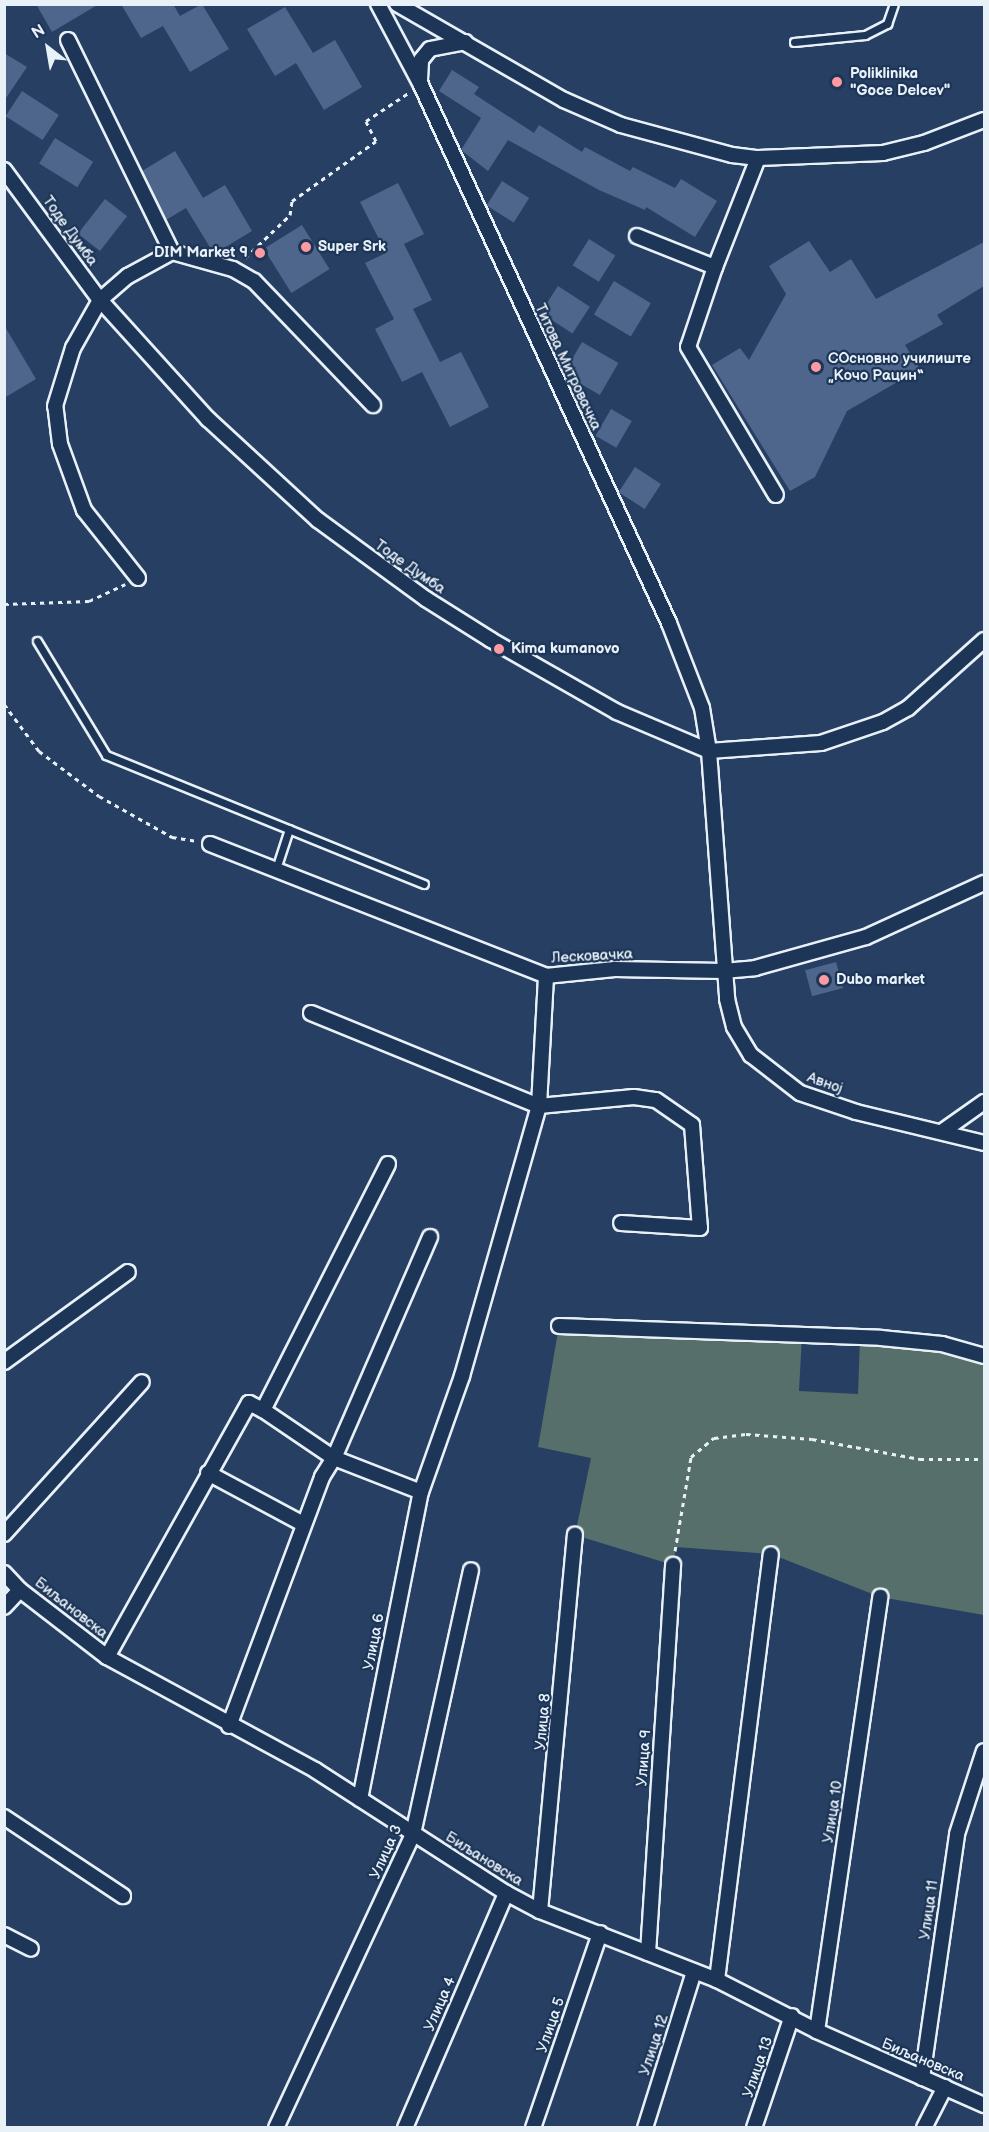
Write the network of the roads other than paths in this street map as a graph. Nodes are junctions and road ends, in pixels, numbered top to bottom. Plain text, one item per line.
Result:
1 (378, 4) edge
2 (397, 4) edge
3 (894, 4) edge
4 (68, 40) dead end
5 (465, 42) junction
6 (794, 42) dead end
7 (421, 85) junction
8 (984, 120) edge
9 (758, 159) junction
10 (4, 170) edge
11 (637, 236) dead end
12 (172, 252) junction
13 (715, 267) junction
14 (100, 300) junction
15 (373, 405) dead end
16 (776, 495) dead end
17 (138, 578) road end
18 (37, 640) dead end
19 (984, 640) edge
20 (709, 751) junction
21 (289, 829) junction
22 (210, 844) road end
23 (276, 869) junction
24 (984, 883) edge
25 (424, 884) dead end
26 (723, 971) junction
27 (546, 976) junction
28 (311, 1013) dead end
29 (984, 1102) edge
30 (539, 1106) junction
31 (943, 1131) junction
32 (984, 1143) edge
33 (388, 1164) dead end
34 (621, 1223) dead end
35 (430, 1237) dead end
36 (128, 1272) dead end
37 (559, 1326) dead end
38 (984, 1356) edge
39 (4, 1362) edge
40 (142, 1382) dead end
41 (263, 1410) junction
42 (334, 1458) junction
43 (208, 1473) junction
44 (421, 1492) junction
45 (303, 1524) junction
46 (4, 1534) edge
47 (575, 1535) dead end
48 (771, 1554) dead end
49 (673, 1565) road end
50 (471, 1570) dead end
51 (4, 1573) edge
52 (20, 1590) junction
53 (880, 1597) dead end
54 (4, 1607) edge
55 (107, 1657) junction
56 (229, 1726) junction
57 (984, 1751) edge
58 (360, 1799) junction
59 (4, 1817) edge
60 (413, 1834) junction
61 (506, 1893) junction
62 (123, 1896) dead end
63 (540, 1911) junction
64 (600, 1934) junction
65 (4, 1935) edge
66 (31, 1949) dead end
67 (648, 1953) junction
68 (694, 1972) junction
69 (717, 1980) junction
70 (792, 2016) junction
71 (817, 2031) junction
72 (922, 2078) junction
73 (945, 2087) junction
74 (984, 2105) edge
75 (276, 2127) edge
76 (405, 2127) edge
77 (532, 2127) edge
78 (645, 2127) edge
79 (754, 2127) edge
80 (924, 2127) edge

1 - 7 street, Титова Митровачка
2 - 5 street
3 - 6 lane
4 - 12 street
5 - 7 street
5 - 9 street
7 - 20 street, Титова Митровачка
8 - 9 street
9 - 13 street
10 - 14 street, Тоде Думба
11 - 13 street
12 - 14 street
12 - 15 street
13 - 16 street
14 - 17 street
14 - 20 street, Тоде Думба
18 - 21 lane
19 - 20 street
20 - 26 street
21 - 23 lane
21 - 25 lane
22 - 23 street, Лесковачка
23 - 27 street, Лесковачка
24 - 26 street, Лесковачка
26 - 27 street, Лесковачка
26 - 31 street, Авној
27 - 30 street, Улица 6
28 - 30 street
29 - 31 street
30 - 34 street
30 - 44 street, Улица 6
31 - 32 street, Авној
33 - 41 street
35 - 42 street
36 - 39 street
37 - 38 street
40 - 46 street
41 - 42 street
41 - 43 street
42 - 44 street
42 - 45 street
43 - 45 street
43 - 55 street
44 - 58 street, Улица 6
45 - 56 street
47 - 63 street, Улица 8
48 - 69 street
49 - 67 street, Улица 9
50 - 60 street, Улица 3
51 - 52 street, Биљановска
52 - 54 street
52 - 55 street, Биљановска
53 - 71 street, Улица 10
55 - 56 street, Биљановска
56 - 58 street, Биљановска
57 - 72 street, Улица 11
58 - 60 street, Биљановска
59 - 62 street
60 - 61 street, Биљановска
60 - 75 street, Улица 3
61 - 63 street, Биљановска
61 - 76 street, Улица 4
63 - 64 street, Биљановска
64 - 67 street, Биљановска
64 - 77 street, Улица 5
65 - 66 street
67 - 68 street, Биљановска
68 - 69 street, Биљановска
68 - 78 street, Улица 12
69 - 70 street, Биљановска
70 - 71 street, Биљановска
70 - 79 street, Улица 13
71 - 72 street, Биљановска
72 - 73 street, Биљановска
73 - 74 street, Биљановска
73 - 80 street

